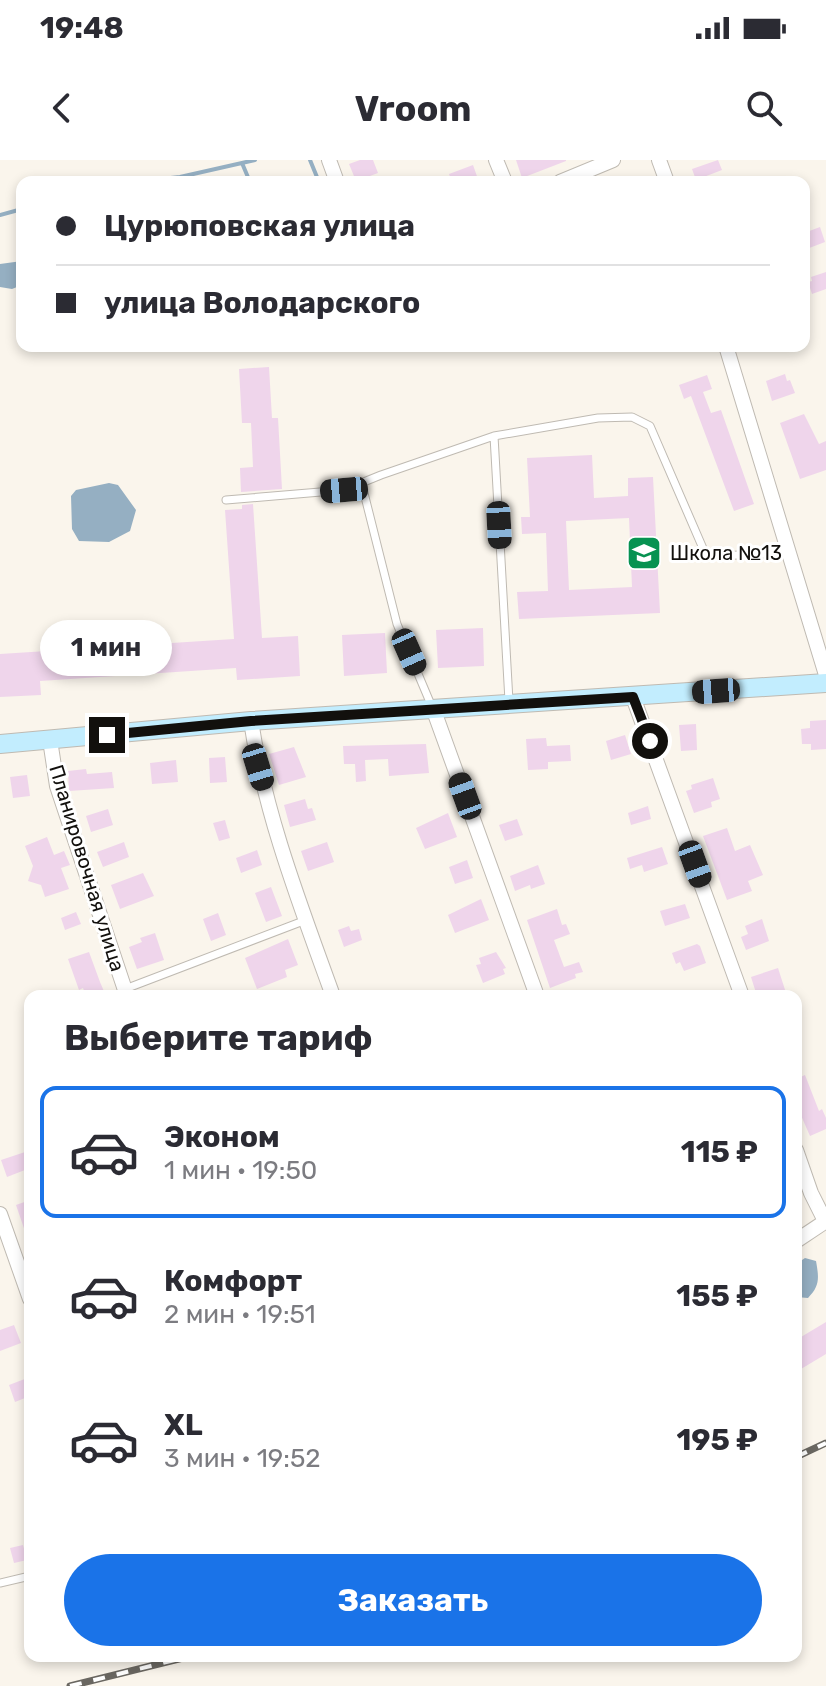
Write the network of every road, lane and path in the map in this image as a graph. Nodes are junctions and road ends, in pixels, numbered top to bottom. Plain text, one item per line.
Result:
1 (613, 160) edge
2 (574, 176) edge
3 (728, 352) edge
4 (494, 436) junction
5 (362, 485) junction
6 (226, 500) dead end
7 (790, 553) junction
8 (826, 675) edge
9 (826, 683) edge
10 (633, 697) junction
11 (510, 706) junction
12 (434, 711) junction
13 (251, 721) junction
14 (50, 740) junction
15 (0, 744) edge
16 (306, 920) junction
17 (125, 990) edge
18 (133, 990) edge
19 (331, 990) edge
20 (535, 990) edge
21 (740, 990) edge
22 (802, 1167) edge
23 (0, 1214) edge
24 (826, 1221) edge
25 (802, 1237) edge
26 (24, 1282) edge
27 (24, 1577) edge
28 (0, 1583) edge

1 - 2 street
3 - 7 street
4 - 5 lane
4 - 7 lane
4 - 11 lane
5 - 6 lane
5 - 12 lane
7 - 8 street
9 - 10 main road
10 - 11 main road
10 - 21 street
11 - 12 main road
12 - 13 main road
12 - 20 street
13 - 14 main road
13 - 16 street
14 - 15 main road
14 - 17 street, Планировочная улица
16 - 18 lane
16 - 19 street
22 - 24 street
23 - 26 street
24 - 25 street
27 - 28 lane

